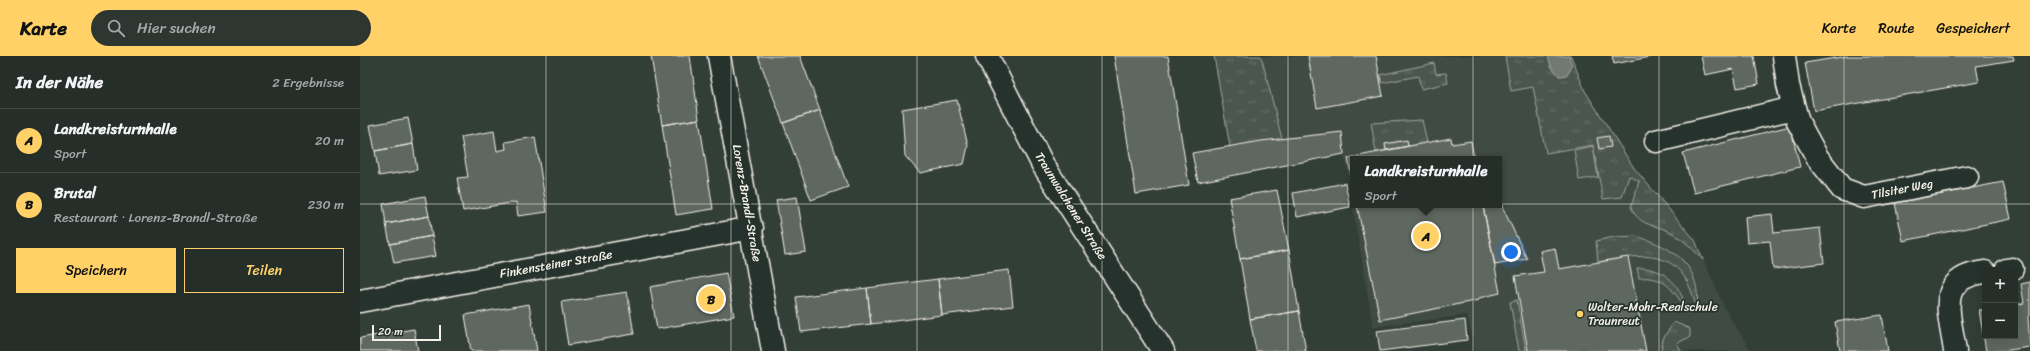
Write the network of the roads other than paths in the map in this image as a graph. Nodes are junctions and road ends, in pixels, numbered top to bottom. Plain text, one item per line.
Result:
1 (720, 56) edge
2 (987, 56) edge
3 (1784, 56) edge
4 (1794, 108) junction
5 (1656, 142) dead end
6 (1967, 177) dead end
7 (752, 228) junction
8 (1982, 272) edge
9 (360, 301) edge
10 (773, 351) edge
11 (1164, 351) edge
12 (1955, 351) edge

1 - 7 street, Lorenz-Brandl-Straße
2 - 11 street, Traunwalchener Straße
3 - 4 street, Tilsiter Weg
4 - 5 street
4 - 6 street, Tilsiter Weg
7 - 9 street, Finkensteiner Straße
7 - 10 street, Lorenz-Brandl-Straße
8 - 12 street

